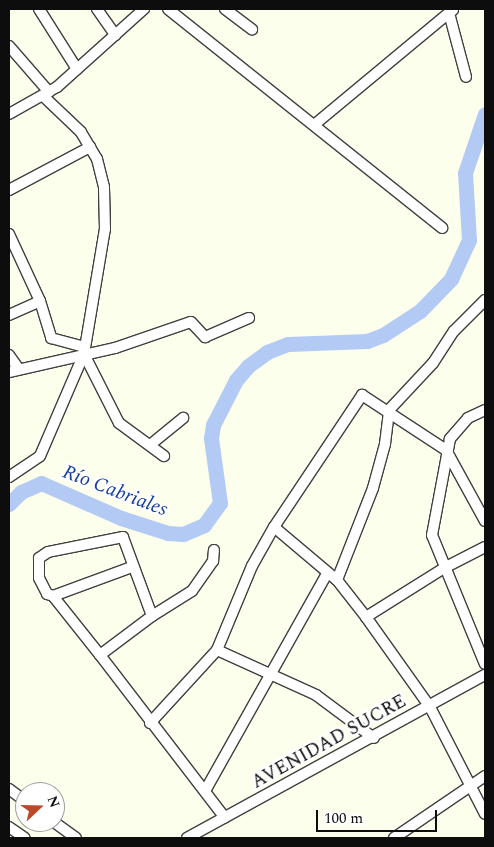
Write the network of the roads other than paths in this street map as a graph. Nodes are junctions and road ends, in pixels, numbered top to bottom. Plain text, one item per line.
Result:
1 (39, 9) edge
2 (96, 9) edge
3 (144, 9) edge
4 (168, 9) edge
5 (225, 9) edge
6 (452, 11) edge
7 (252, 29) dead end
8 (115, 35) junction
9 (9, 46) edge
10 (77, 68) junction
11 (466, 77) dead end
12 (46, 94) junction
13 (9, 114) edge
14 (314, 125) junction
15 (90, 147) junction
16 (9, 190) edge
17 (442, 228) dead end
18 (9, 234) edge
19 (485, 300) edge
20 (40, 301) junction
21 (9, 315) edge
22 (248, 318) dead end
23 (84, 350) junction
24 (9, 355) edge
25 (14, 370) edge
26 (389, 410) junction
27 (485, 410) edge
28 (183, 418) dead end
29 (150, 446) junction
30 (446, 450) junction
31 (164, 456) dead end
32 (9, 477) edge
33 (485, 521) edge
34 (274, 527) junction
35 (485, 547) edge
36 (214, 550) dead end
37 (132, 567) junction
38 (444, 568) junction
39 (327, 574) junction
40 (337, 580) junction
41 (52, 596) junction
42 (152, 616) junction
43 (366, 617) junction
44 (217, 650) junction
45 (100, 655) junction
46 (485, 664) edge
47 (268, 674) junction
48 (485, 675) edge
49 (430, 707) junction
50 (150, 723) junction
51 (374, 738) junction
52 (485, 776) edge
53 (470, 785) junction
54 (205, 791) junction
55 (485, 814) edge
56 (225, 818) junction
57 (9, 827) edge
58 (65, 830) edge
59 (24, 838) edge
60 (76, 838) edge
61 (187, 838) edge
62 (394, 838) edge

1 - 10 street
2 - 8 street
3 - 8 street
4 - 14 street
5 - 7 street
6 - 11 street
6 - 14 street
8 - 10 street
9 - 12 street
10 - 12 street
12 - 13 street
12 - 15 street
14 - 17 street
15 - 16 street
15 - 23 street
18 - 20 street
19 - 26 street
20 - 21 street
20 - 23 street
22 - 23 street
23 - 25 street
23 - 29 street
23 - 32 street
24 - 25 street
26 - 30 street
26 - 34 street
26 - 40 street
27 - 30 street
28 - 29 street
29 - 31 street
30 - 33 street
30 - 38 street
34 - 39 street
34 - 44 street
35 - 38 street
36 - 42 street
37 - 41 street
37 - 41 street
37 - 42 street
38 - 43 street
38 - 46 street
39 - 40 street
39 - 47 street
40 - 43 street
41 - 45 street
42 - 45 street
43 - 49 street
44 - 47 street
44 - 50 street
45 - 50 street
47 - 51 street
47 - 54 street
48 - 49 street, AVENIDAD SUCRE
49 - 51 street, AVENIDAD SUCRE
49 - 53 street
50 - 54 street
51 - 56 street, AVENIDAD SUCRE
52 - 53 street
53 - 55 street
53 - 62 street
54 - 56 street
56 - 61 street, AVENIDAD SUCRE
57 - 59 street
58 - 60 street

